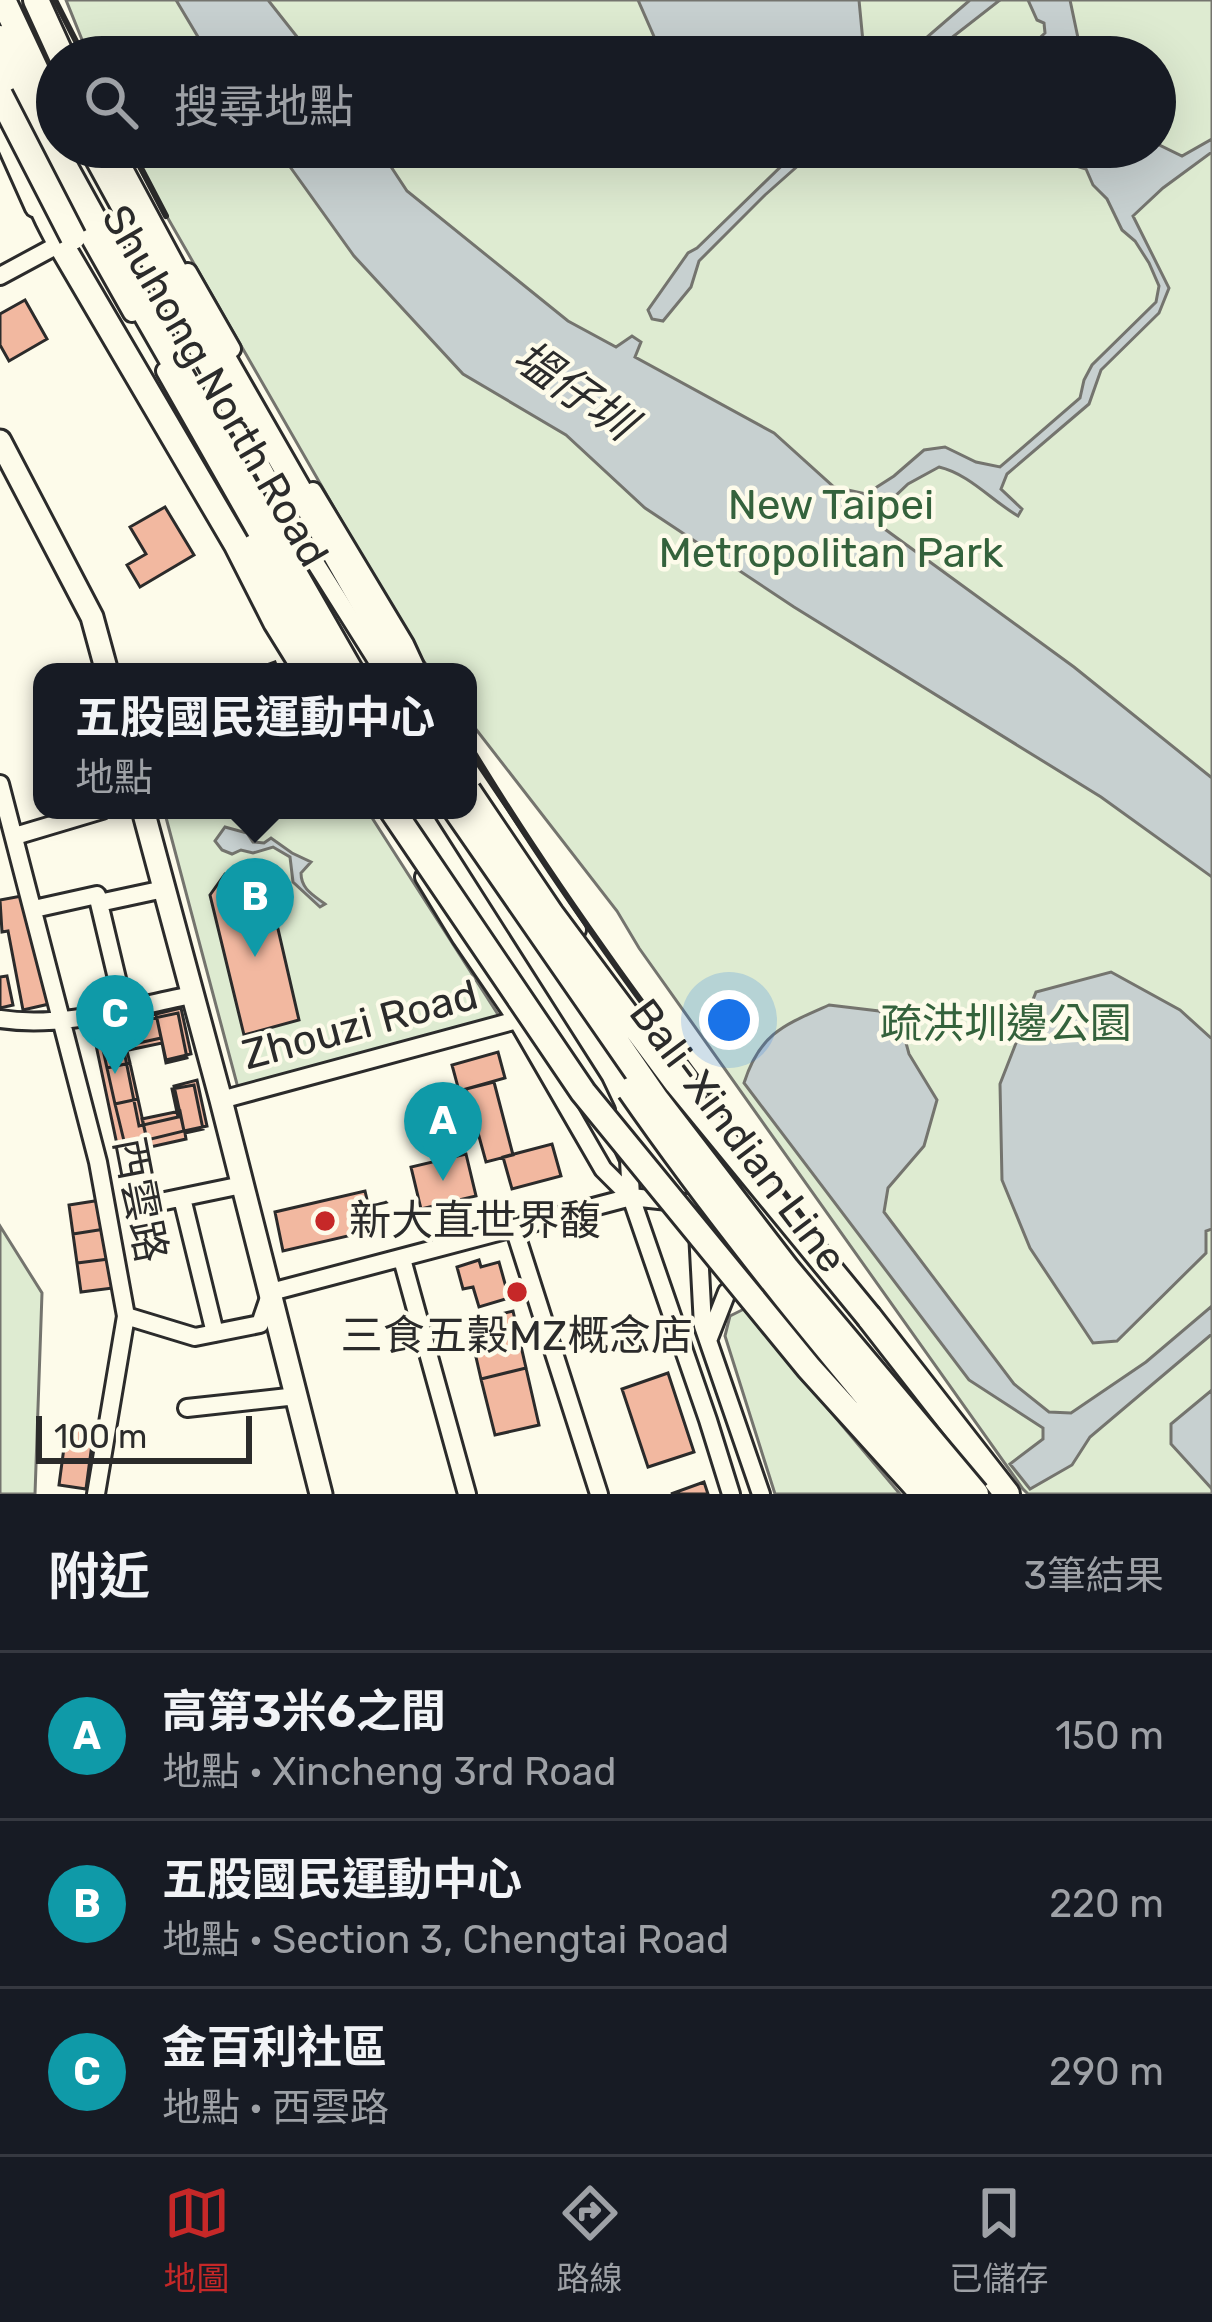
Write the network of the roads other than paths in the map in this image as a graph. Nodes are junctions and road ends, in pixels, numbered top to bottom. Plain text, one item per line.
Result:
1 (8, 0) edge
2 (33, 0) edge
3 (50, 36) edge
4 (0, 38) edge
5 (36, 52) edge
6 (36, 66) edge
7 (0, 71) edge
8 (0, 95) edge
9 (36, 113) edge
10 (0, 132) edge
11 (31, 135) junction
12 (36, 144) edge
13 (36, 150) edge
14 (36, 166) edge
15 (50, 168) edge
16 (65, 168) edge
17 (83, 168) edge
18 (98, 168) edge
19 (122, 168) edge
20 (126, 168) edge
21 (117, 202) junction
22 (62, 243) junction
23 (0, 276) edge
24 (0, 441) edge
25 (105, 663) edge
26 (298, 663) edge
27 (298, 663) edge
28 (328, 663) edge
29 (329, 663) edge
30 (347, 663) edge
31 (363, 663) edge
32 (383, 663) edge
33 (384, 663) edge
34 (398, 663) edge
35 (414, 663) edge
36 (477, 781) edge
37 (0, 784) edge
38 (477, 804) edge
39 (477, 818) edge
40 (72, 819) edge
41 (145, 819) edge
42 (393, 819) edge
43 (394, 819) edge
44 (425, 819) edge
45 (445, 819) edge
46 (462, 819) edge
47 (15, 836) junction
48 (164, 889) junction
49 (99, 903) junction
50 (34, 909) junction
51 (192, 995) junction
52 (124, 1008) junction
53 (0, 1018) edge
54 (63, 1020) junction
55 (517, 1020) junction
56 (594, 1085) junction
57 (221, 1100) junction
58 (679, 1121) junction
59 (590, 1145) junction
60 (242, 1185) junction
61 (631, 1197) junction
62 (182, 1198) junction
63 (160, 1202) dead end
64 (696, 1204) junction
65 (514, 1228) junction
66 (401, 1259) junction
67 (769, 1284) junction
68 (271, 1292) junction
69 (126, 1316) junction
70 (215, 1333) junction
71 (709, 1339) junction
72 (296, 1396) junction
73 (187, 1408) dead end
74 (96, 1494) edge
75 (321, 1494) edge
76 (467, 1494) edge
77 (599, 1494) edge
78 (731, 1494) edge
79 (760, 1494) edge
80 (920, 1494) edge
81 (949, 1494) edge
82 (976, 1494) edge
83 (1007, 1494) edge

1 - 5 street
1 - 6 highway
2 - 3 highway
4 - 9 highway
7 - 11 street, Shuhong North Road
8 - 22 highway, bridge
10 - 22 street, Shuhong North Road
11 - 12 street, Shuhong North Road
11 - 13 highway
14 - 26 highway
15 - 29 street, Shuhong North Road
16 - 30 highway
17 - 31 highway
18 - 21 street, Shuhong North Road
19 - 34 highway
20 - 35 street, Shuhong North Road
21 - 32 street, Shuhong North Road
21 - 33 highway
22 - 23 street
22 - 27 street, Shuhong North Road
22 - 28 highway
24 - 25 main road
36 - 58 street
37 - 47 street, 西雲路
38 - 83 highway, bridge
39 - 58 street
40 - 47 street
41 - 48 main road
42 - 55 street
43 - 80 highway, bridge
44 - 56 street
45 - 81 highway, Bali-Xindian Line, bridge
46 - 82 highway, Bali-Xindian Line, bridge
47 - 50 street, 西雲路
48 - 49 street
48 - 51 main road
49 - 50 street
49 - 52 street
50 - 54 street, 西雲路
51 - 52 street
51 - 57 main road
52 - 54 street
53 - 54 street
54 - 69 street, 西雲路
55 - 57 street, Zhouzi Road
55 - 59 street
56 - 59 street
56 - 61 street
57 - 60 main road
58 - 64 street
59 - 61 street
60 - 62 street
60 - 68 main road
61 - 64 street
61 - 65 street
61 - 78 street
62 - 63 street
62 - 70 street
64 - 67 street
64 - 71 street
65 - 66 street
65 - 77 street
66 - 68 street
66 - 76 street
67 - 71 street
67 - 80 street
68 - 70 street
68 - 72 main road
69 - 70 street
69 - 74 street, 西雲路
71 - 79 street
72 - 73 street
72 - 75 main road

